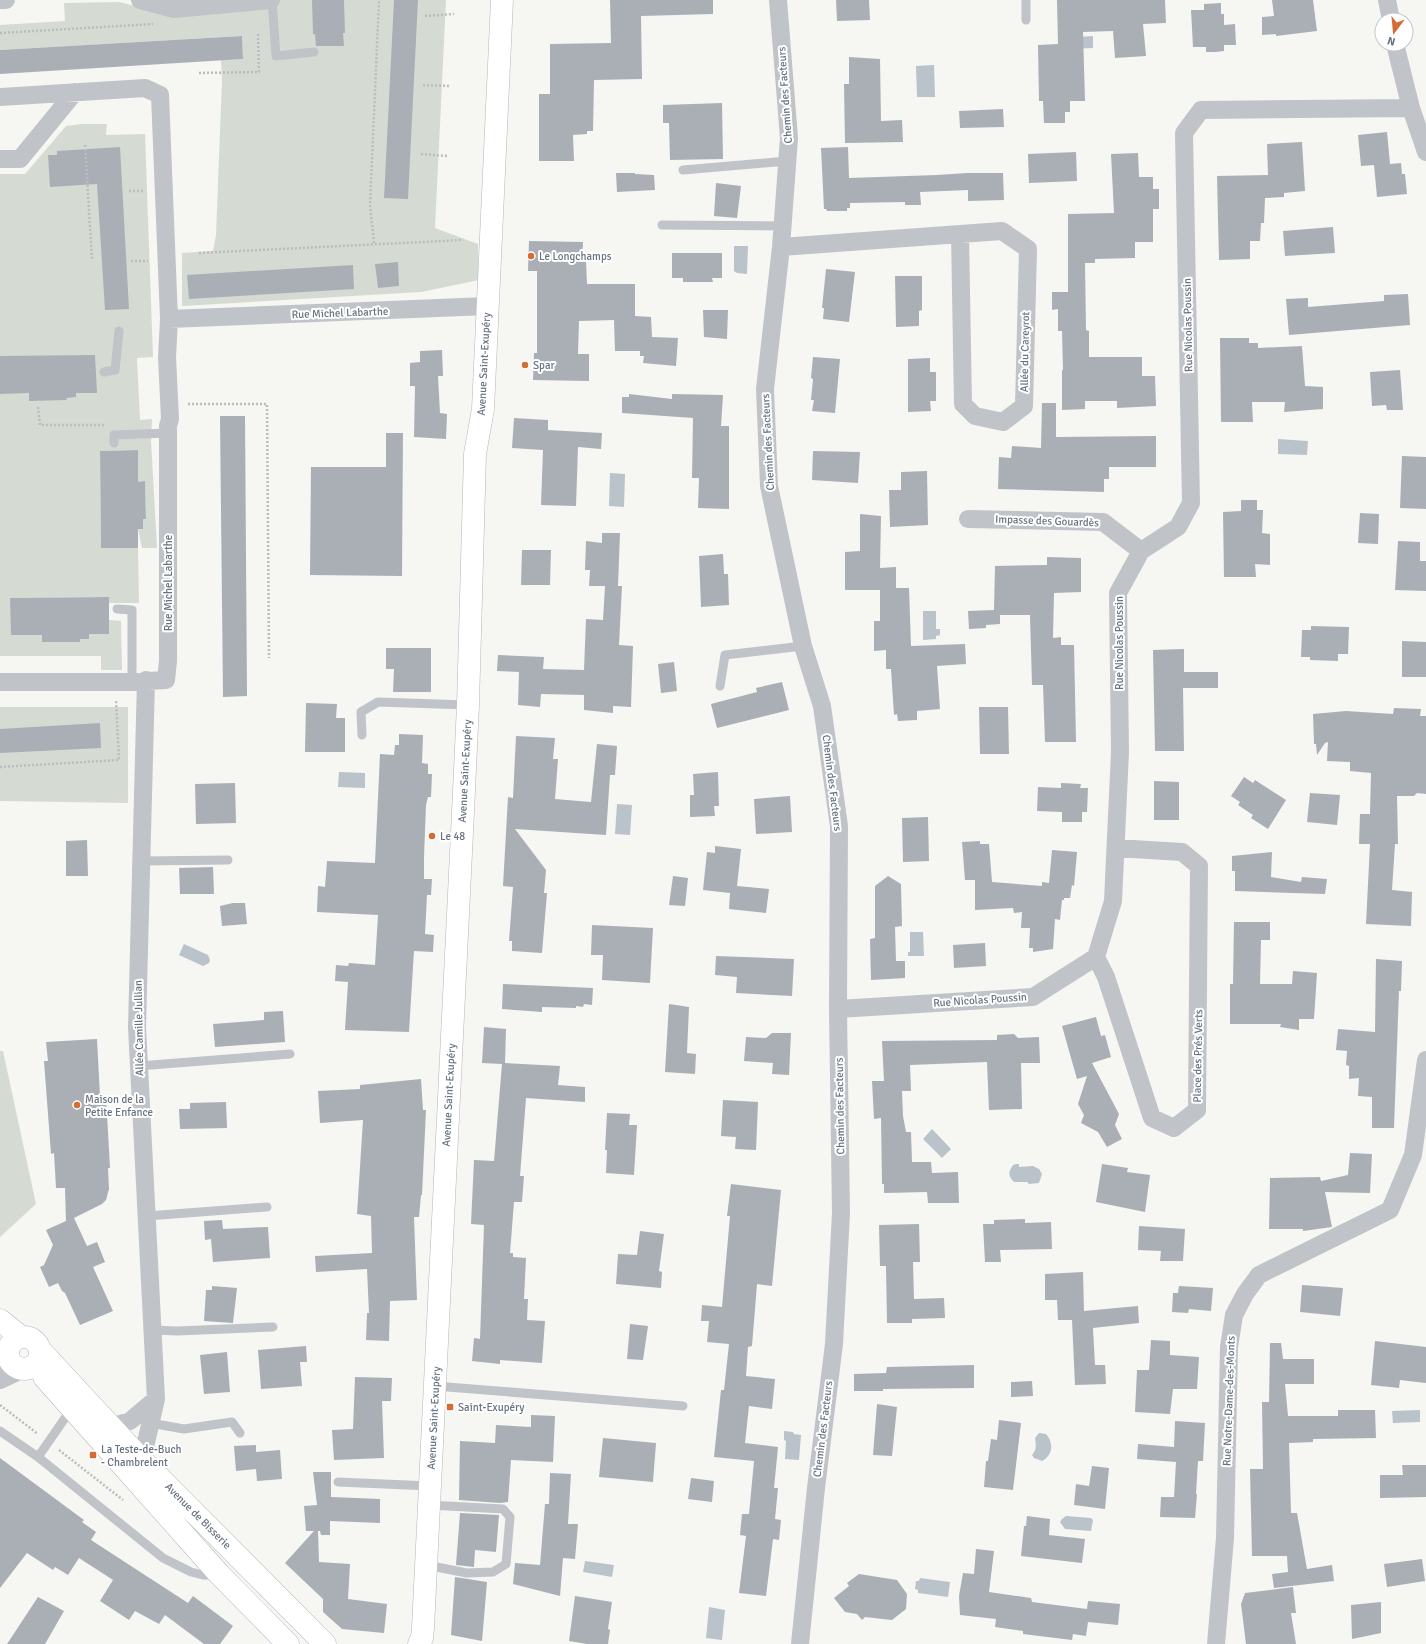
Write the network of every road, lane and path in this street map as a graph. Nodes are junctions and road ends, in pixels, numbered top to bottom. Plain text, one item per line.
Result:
1 (0, 0) edge
2 (6, 0) edge
3 (140, 0) edge
4 (272, 0) edge
5 (379, 0) edge
6 (502, 0) edge
7 (778, 0) edge
8 (1026, 0) edge
9 (1387, 0) edge
10 (1389, 12) edge
11 (454, 14) dead end
12 (425, 16) dead end
13 (1026, 20) dead end
14 (156, 24) dead end
15 (258, 26) dead end
16 (0, 33) edge
17 (314, 52) dead end
18 (1396, 52) edge
19 (199, 73) dead end
20 (423, 85) dead end
21 (450, 86) dead end
22 (75, 92) junction
23 (0, 97) edge
24 (1411, 108) junction
25 (84, 145) dead end
26 (1426, 152) edge
27 (420, 154) dead end
28 (447, 156) dead end
29 (0, 159) edge
30 (788, 161) junction
31 (683, 170) dead end
32 (662, 225) dead end
33 (783, 226) junction
34 (960, 234) junction
35 (464, 240) dead end
36 (374, 243) junction
37 (781, 247) junction
38 (200, 253) dead end
39 (92, 260) dead end
40 (487, 306) junction
41 (169, 319) junction
42 (119, 330) dead end
43 (104, 372) dead end
44 (169, 404) junction
45 (38, 407) dead end
46 (112, 425) dead end
47 (168, 433) junction
48 (114, 444) dead end
49 (968, 519) dead end
50 (1141, 551) junction
51 (117, 609) dead end
52 (803, 646) junction
53 (269, 658) dead end
54 (131, 681) junction
55 (0, 682) edge
56 (720, 686) dead end
57 (468, 705) junction
58 (362, 735) dead end
59 (0, 767) edge
60 (1116, 848) junction
61 (228, 860) dead end
62 (141, 861) junction
63 (1096, 957) junction
64 (838, 1009) junction
65 (290, 1054) dead end
66 (1426, 1060) edge
67 (139, 1066) junction
68 (267, 1207) dead end
69 (147, 1216) junction
70 (0, 1320) edge
71 (273, 1327) dead end
72 (152, 1330) junction
73 (19, 1356) edge
74 (0, 1380) edge
75 (435, 1386) junction
76 (156, 1399) junction
77 (683, 1406) dead end
78 (72, 1408) junction
79 (150, 1423) junction
80 (110, 1427) junction
81 (0, 1431) edge
82 (240, 1433) dead end
83 (38, 1457) junction
84 (142, 1460) junction
85 (338, 1482) dead end
86 (430, 1496) junction
87 (426, 1565) junction
88 (219, 1574) junction
89 (422, 1642) edge
90 (288, 1644) edge
91 (325, 1644) edge
92 (800, 1644) edge
93 (1216, 1644) edge

1 - 2 street
3 - 4 street
4 - 17 lane
5 - 36 path
6 - 40 main road, Avenue Saint-Exupéry
7 - 30 street, Chemin des Facteurs
8 - 13 lane
9 - 10 street
11 - 12 path
14 - 16 path
15 - 19 path
18 - 24 street
20 - 21 path
22 - 23 street, Rue Michel Labarthe
22 - 29 street
22 - 41 street, Rue Michel Labarthe
24 - 26 street
24 - 50 street, Rue Nicolas Poussin
25 - 39 path
27 - 28 path
30 - 31 lane
30 - 33 street, Chemin des Facteurs
32 - 33 lane
33 - 37 street, Chemin des Facteurs
34 - 34 street, Allée du Careyrot
34 - 37 street, Allée du Careyrot
35 - 36 path
36 - 38 path
37 - 52 street, Chemin des Facteurs
40 - 41 street, Rue Michel Labarthe
40 - 57 main road, Avenue Saint-Exupéry
41 - 44 street, Rue Michel Labarthe
42 - 43 lane
44 - 47 street, Rue Michel Labarthe
44 - 53 path
45 - 46 path
47 - 48 lane
47 - 54 street, Rue Michel Labarthe
49 - 50 street, Impasse des Gouardès
50 - 60 street, Rue Nicolas Poussin
51 - 54 lane
52 - 56 lane
52 - 64 street, Chemin des Facteurs
54 - 55 street, Rue Michel Labarthe
54 - 59 path
54 - 62 street, Allée Camille Jullian
57 - 58 lane
57 - 75 main road, Avenue Saint-Exupéry
60 - 63 street, Rue Nicolas Poussin
60 - 63 street, Place des Prés Verts
61 - 62 lane
62 - 67 street, Allée Camille Jullian
63 - 64 street, Rue Nicolas Poussin
64 - 92 street, Chemin des Facteurs
65 - 67 lane
66 - 93 street, Rue Notre-Dame-des-Monts
67 - 69 street, Allée Camille Jullian
68 - 69 lane
69 - 72 street, Allée Camille Jullian
70 - 73 main road, Avenue de Bisserie
71 - 72 lane
72 - 76 street, Allée Camille Jullian
73 - 74 street
73 - 78 main road, Avenue de Bisserie
73 - 80 main road, Avenue de Bisserie
75 - 77 lane
75 - 86 main road, Avenue Saint-Exupéry
76 - 79 street, Allée Camille Jullian
76 - 80 street
78 - 83 lane
78 - 88 main road, Avenue de Bisserie
79 - 82 lane
79 - 84 street, Allée Camille Jullian
80 - 84 main road, Avenue de Bisserie
81 - 83 lane
83 - 88 lane
84 - 91 main road, Avenue de Bisserie
85 - 86 lane
86 - 87 main road, Avenue Saint-Exupéry
86 - 87 lane
87 - 89 main road, Avenue Saint-Exupéry
88 - 90 main road, Avenue de Bisserie

